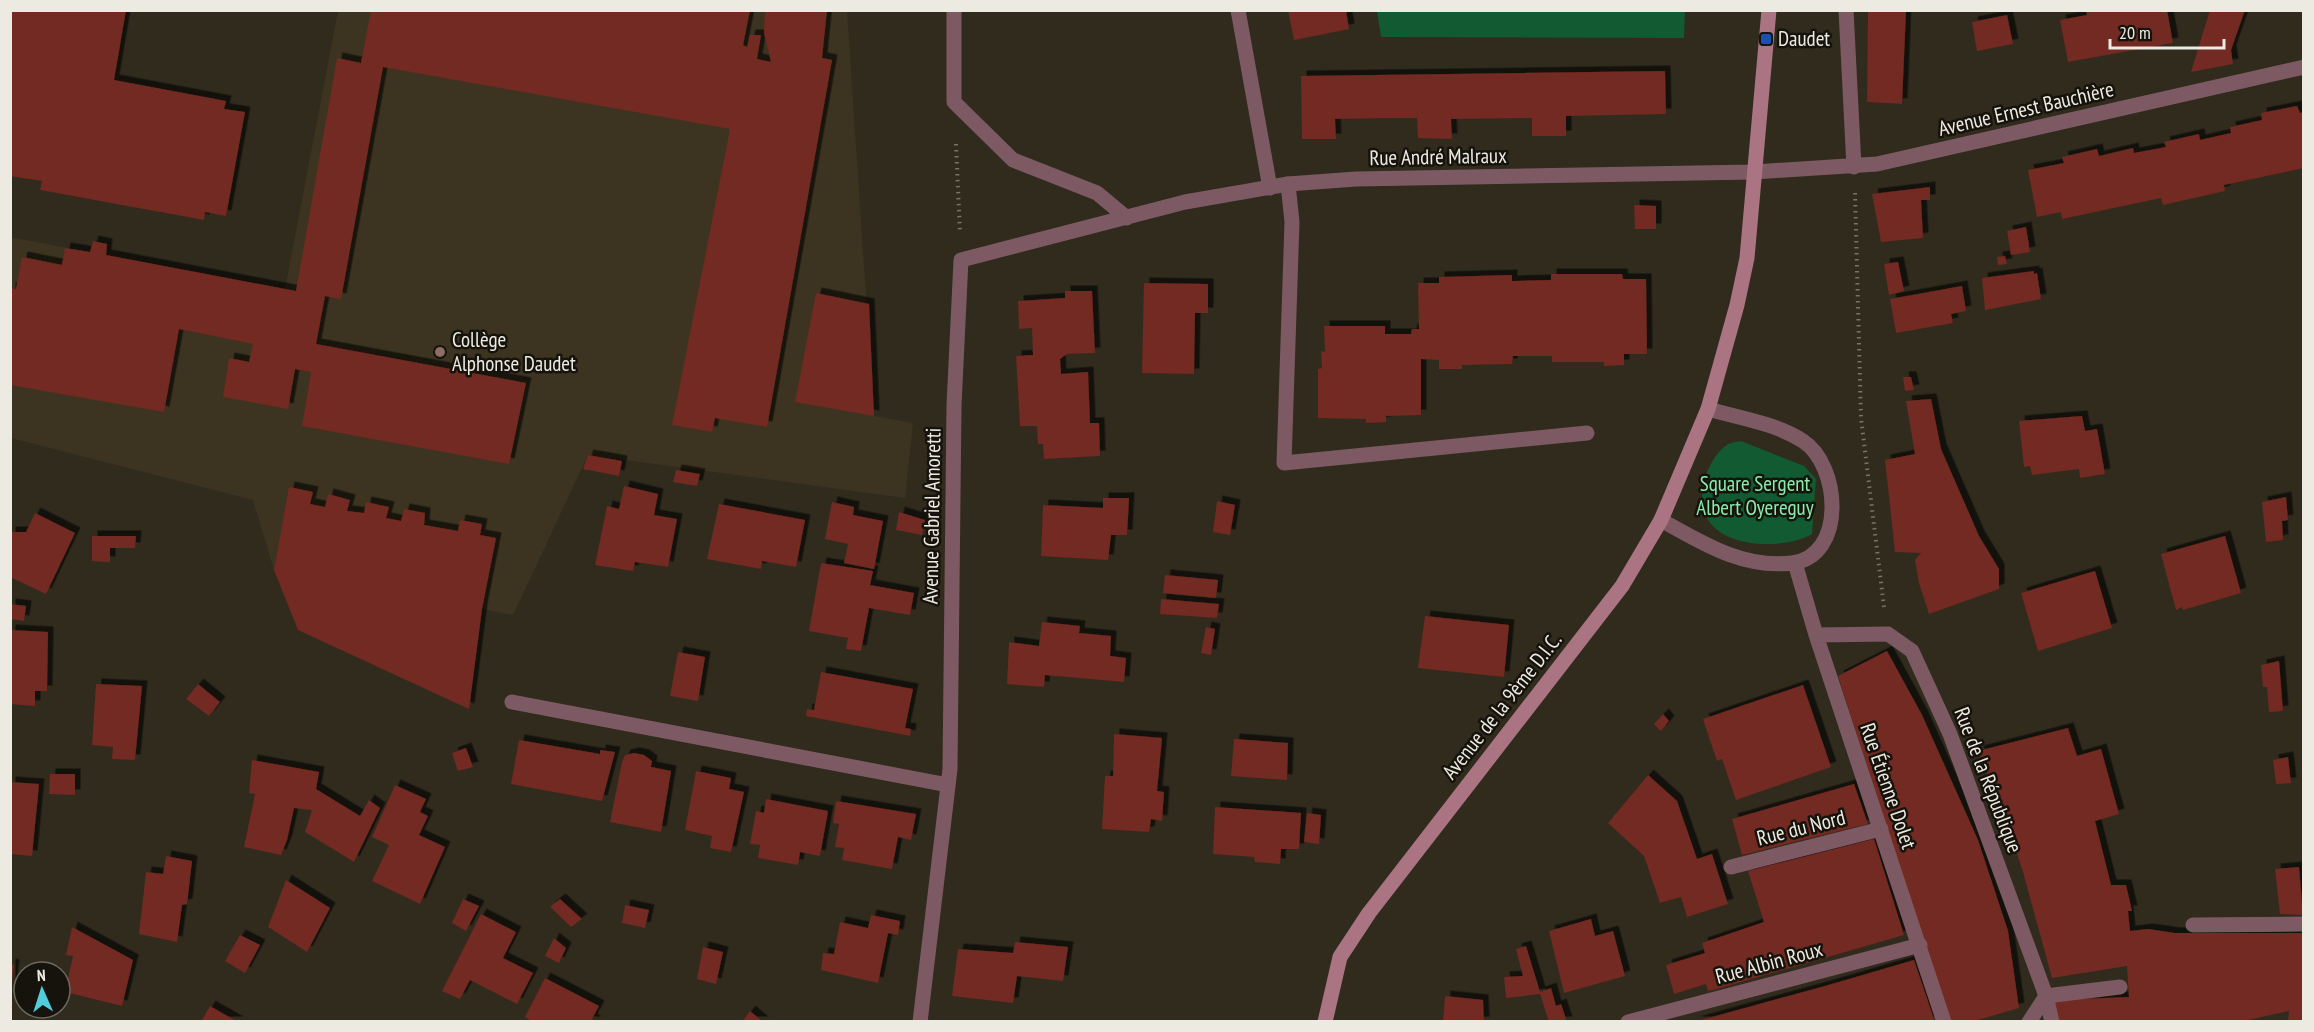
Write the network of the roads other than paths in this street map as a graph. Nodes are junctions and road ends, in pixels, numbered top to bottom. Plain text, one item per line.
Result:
1 (954, 10) edge
2 (1238, 10) edge
3 (1769, 10) edge
4 (1846, 10) edge
5 (2304, 67) edge
6 (1854, 166) junction
7 (1754, 172) junction
8 (1288, 184) junction
9 (1270, 188) junction
10 (1126, 218) junction
11 (961, 261) joint
12 (1708, 409) junction
13 (1587, 433) dead end
14 (1661, 520) junction
15 (1795, 563) junction
16 (1816, 635) junction
17 (512, 702) dead end
18 (948, 785) junction
19 (1881, 830) junction
20 (1731, 867) dead end
21 (2304, 924) edge
22 (2193, 925) dead end
23 (1920, 945) junction
24 (2120, 987) dead end
25 (2046, 996) junction
26 (920, 1022) edge
27 (1325, 1022) edge
28 (1628, 1022) edge
29 (1944, 1022) edge
30 (2030, 1022) edge
31 (2052, 1022) edge

1 - 10 street
2 - 9 street
3 - 7 main road
4 - 6 street
5 - 6 street, Avenue Ernest Bauchière
6 - 7 street, Avenue Ernest Bauchière
7 - 8 street, Rue André Malraux
7 - 12 main road, Avenue de la 9ème D.I.C.
8 - 9 street, Rue André Malraux
8 - 13 street
9 - 10 street, Rue André Malraux
10 - 11 street, Rue André Malraux
11 - 18 street, Avenue Gabriel Amoretti
12 - 14 main road, Avenue de la 9ème D.I.C.
12 - 15 street
14 - 15 street
14 - 27 main road, Avenue de la 9ème D.I.C.
15 - 16 street, Rue Étienne Dolet
16 - 19 street, Rue Étienne Dolet
16 - 25 street, Rue de la République
17 - 18 street
18 - 26 street, Avenue Gabriel Amoretti
19 - 20 street, Rue du Nord
19 - 23 street, Rue Étienne Dolet
21 - 22 street
23 - 28 street, Rue Albin Roux
23 - 29 street, Rue Étienne Dolet
24 - 25 street
25 - 30 street
25 - 31 street, Rue de la République

